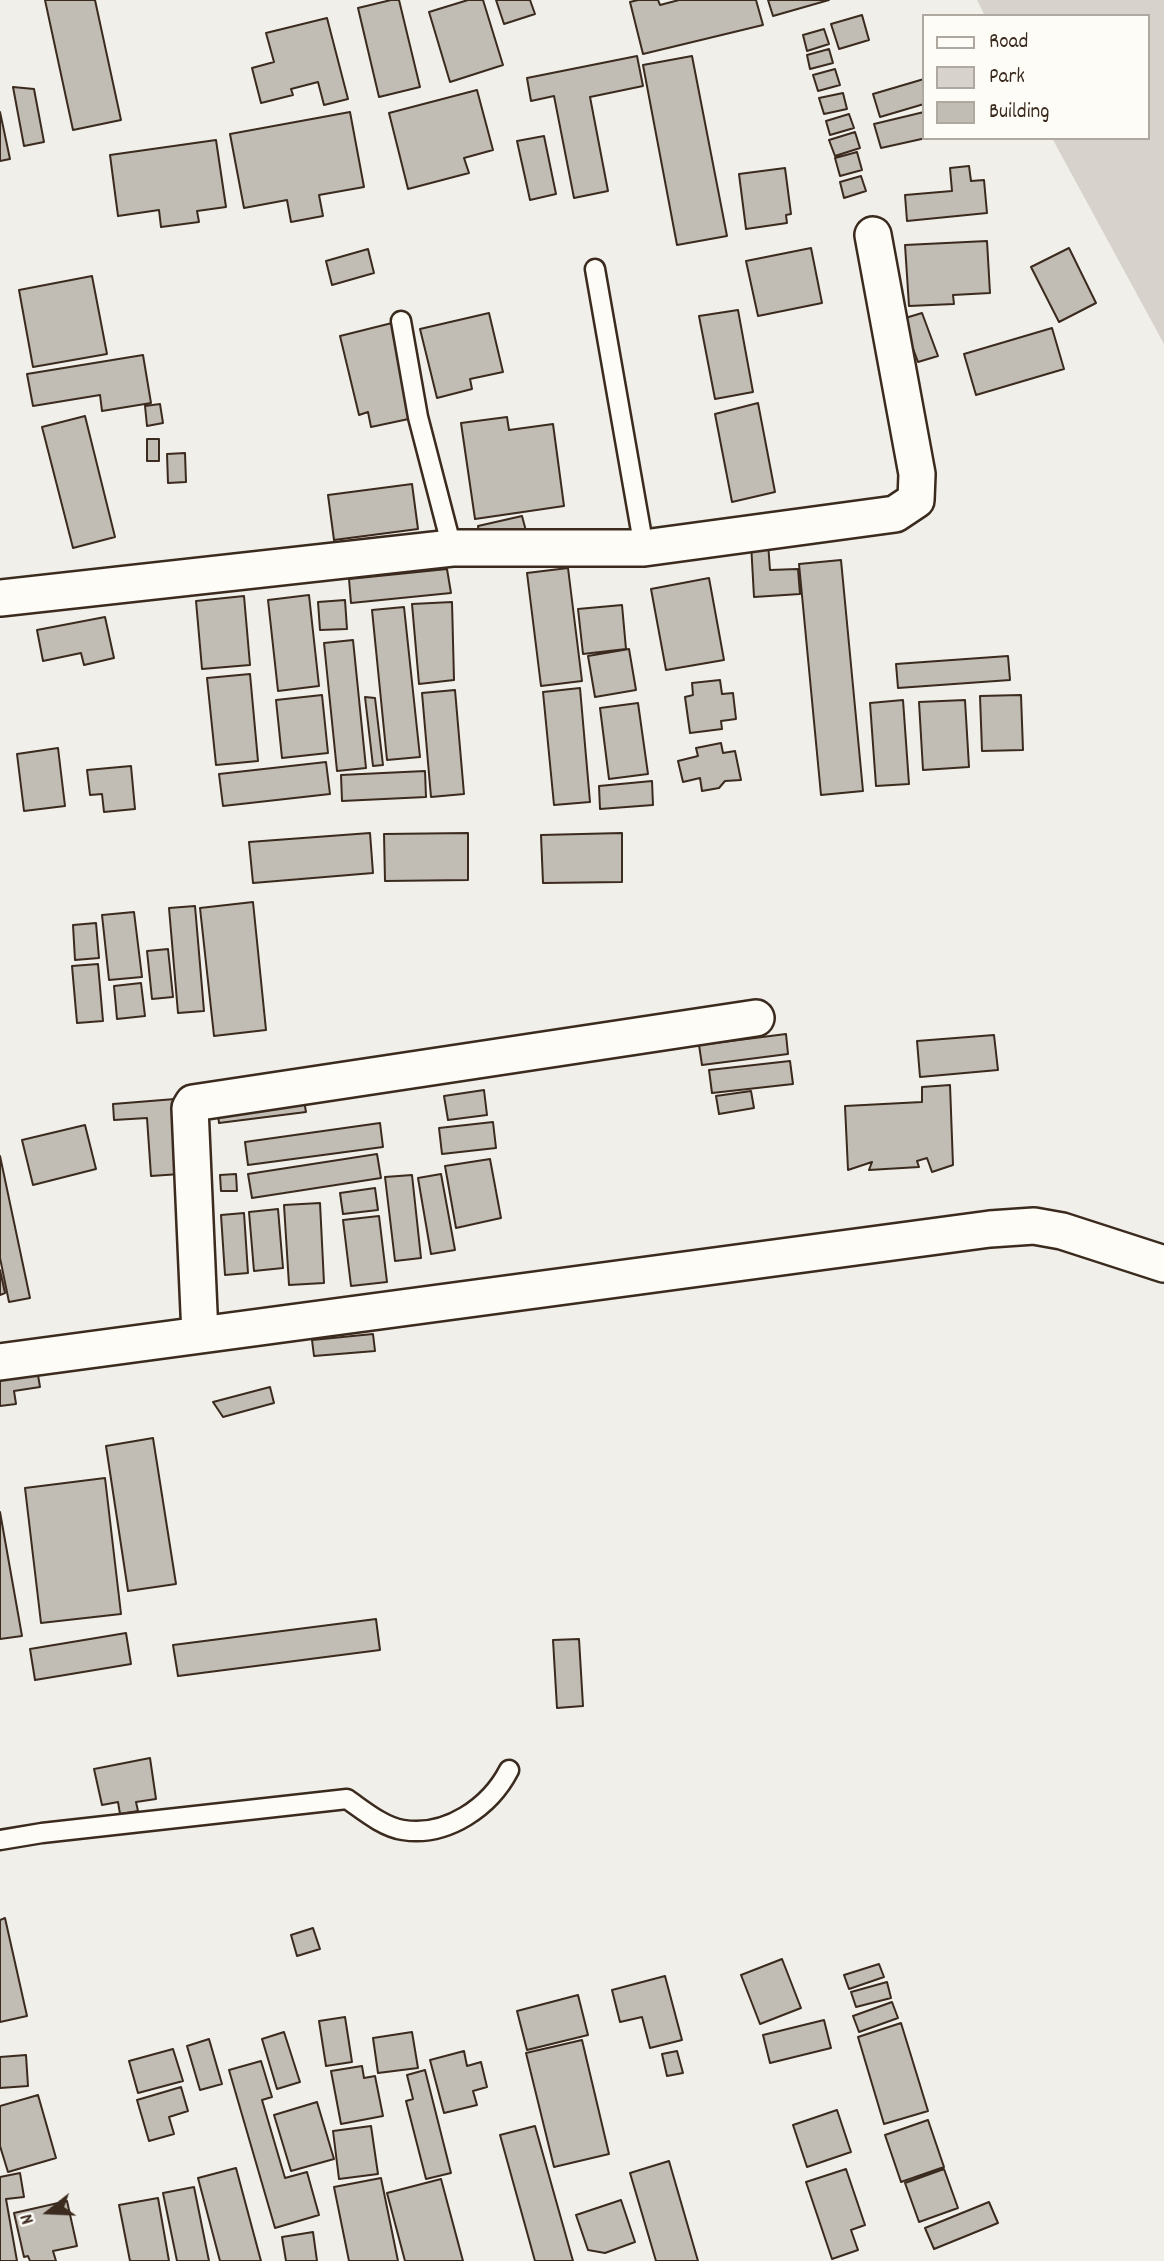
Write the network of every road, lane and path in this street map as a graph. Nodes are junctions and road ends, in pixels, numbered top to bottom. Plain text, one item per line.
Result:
1 (873, 235) dead end
2 (595, 269) dead end
3 (401, 321) dead end
4 (452, 548) junction
5 (644, 548) junction
6 (0, 598) edge
7 (756, 1018) dead end
8 (1164, 1264) edge
9 (200, 1335) junction
10 (0, 1363) edge
11 (509, 1770) dead end
12 (0, 1840) edge

1 - 5 street
2 - 5 lane
3 - 4 lane
4 - 5 street
4 - 6 street
7 - 9 street
8 - 9 street
9 - 10 street
11 - 12 lane

